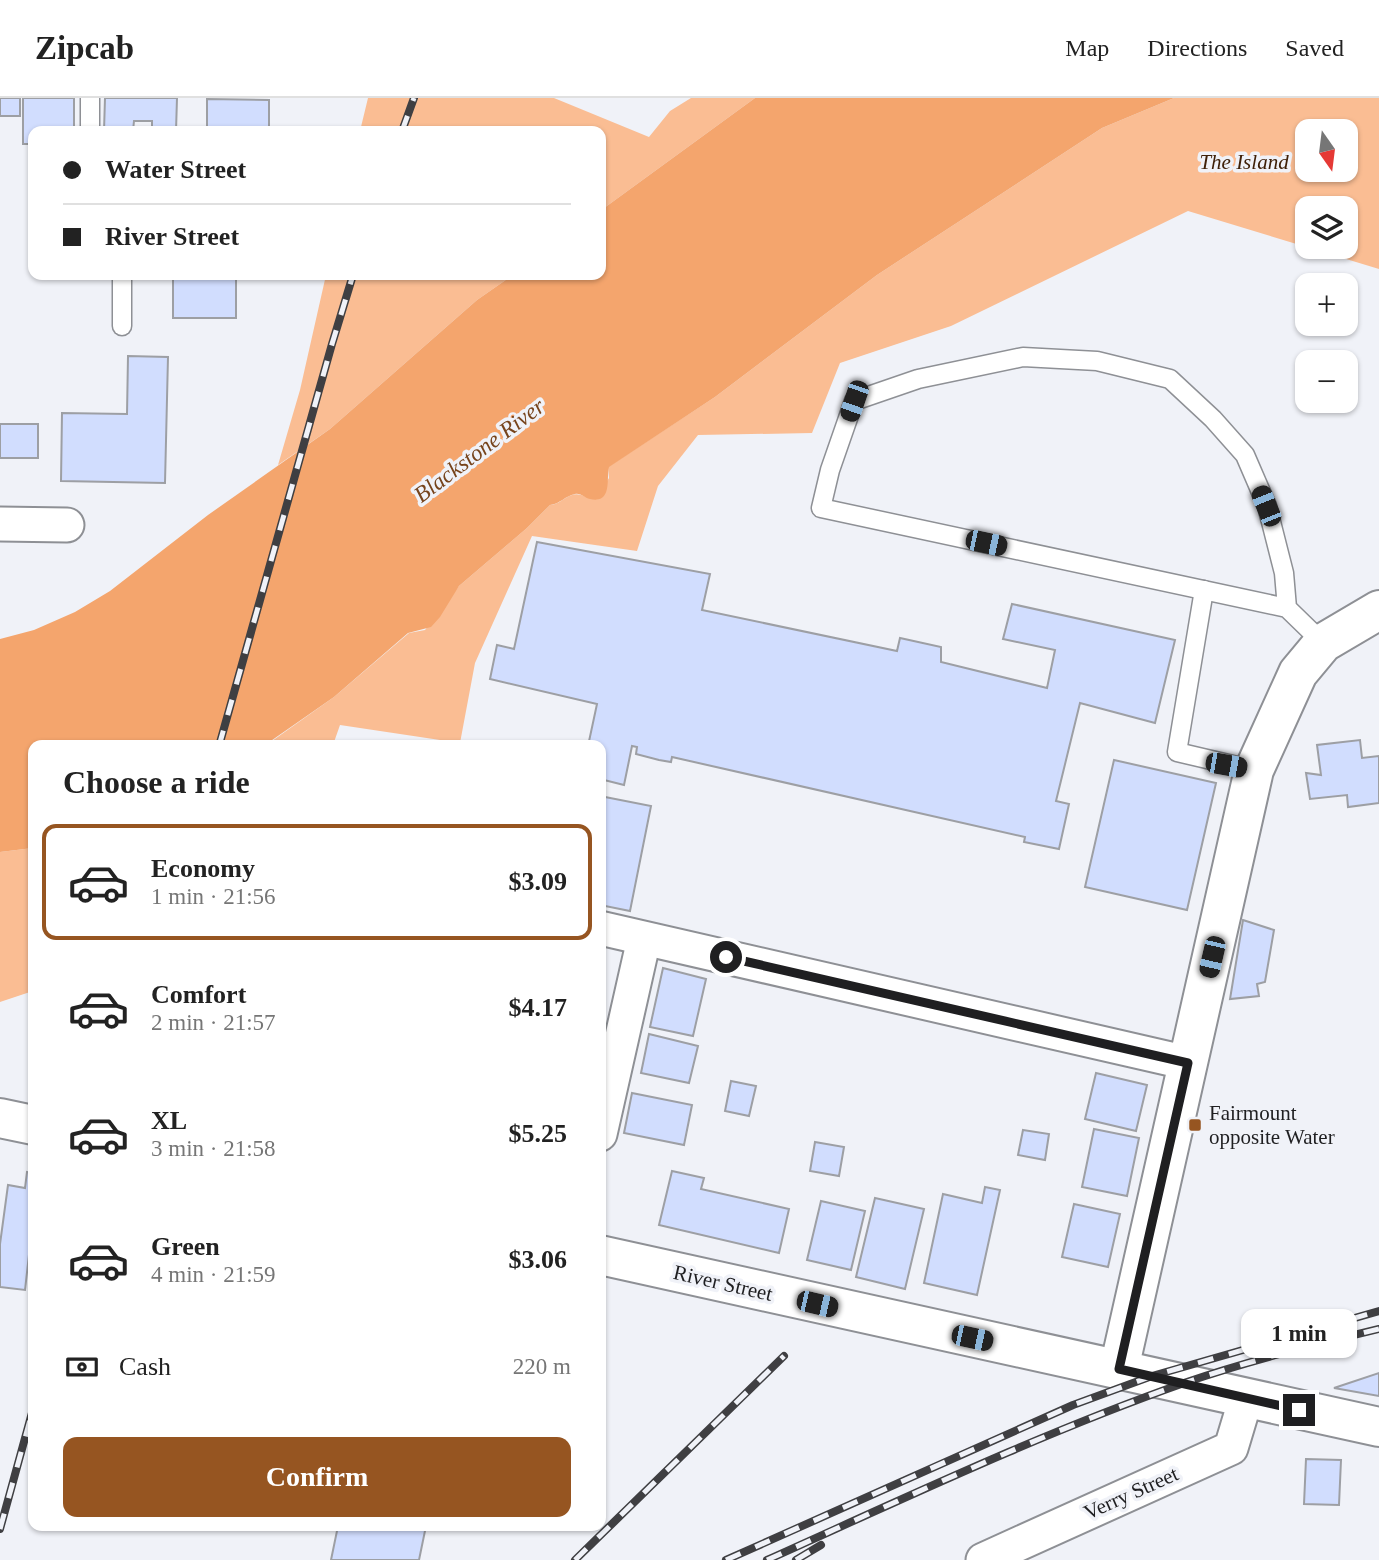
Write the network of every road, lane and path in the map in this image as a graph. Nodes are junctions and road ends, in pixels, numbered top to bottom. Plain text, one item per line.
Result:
1 (90, 98) edge
2 (90, 126) edge
3 (122, 280) edge
4 (122, 327) dead end
5 (0, 524) edge
6 (67, 525) dead end
7 (1205, 590) junction
8 (1287, 608) junction
9 (1379, 610) edge
10 (1323, 643) junction
11 (1254, 770) junction
12 (606, 930) edge
13 (644, 939) junction
14 (1188, 1063) junction
15 (606, 1107) edge
16 (0, 1118) edge
17 (28, 1124) edge
18 (606, 1256) edge
19 (1119, 1369) junction
20 (1246, 1398) junction
21 (1379, 1427) edge
22 (983, 1560) edge

1 - 2 lane
3 - 4 lane
5 - 6 street
7 - 8 lane
7 - 8 lane
7 - 11 lane
8 - 10 lane
9 - 10 street
10 - 11 street
11 - 14 street
12 - 13 street
13 - 14 street
13 - 15 street
14 - 19 street
16 - 17 street
18 - 19 street, River Street
19 - 20 street, River Street
20 - 21 street, River Street
20 - 22 street, Verry Street

